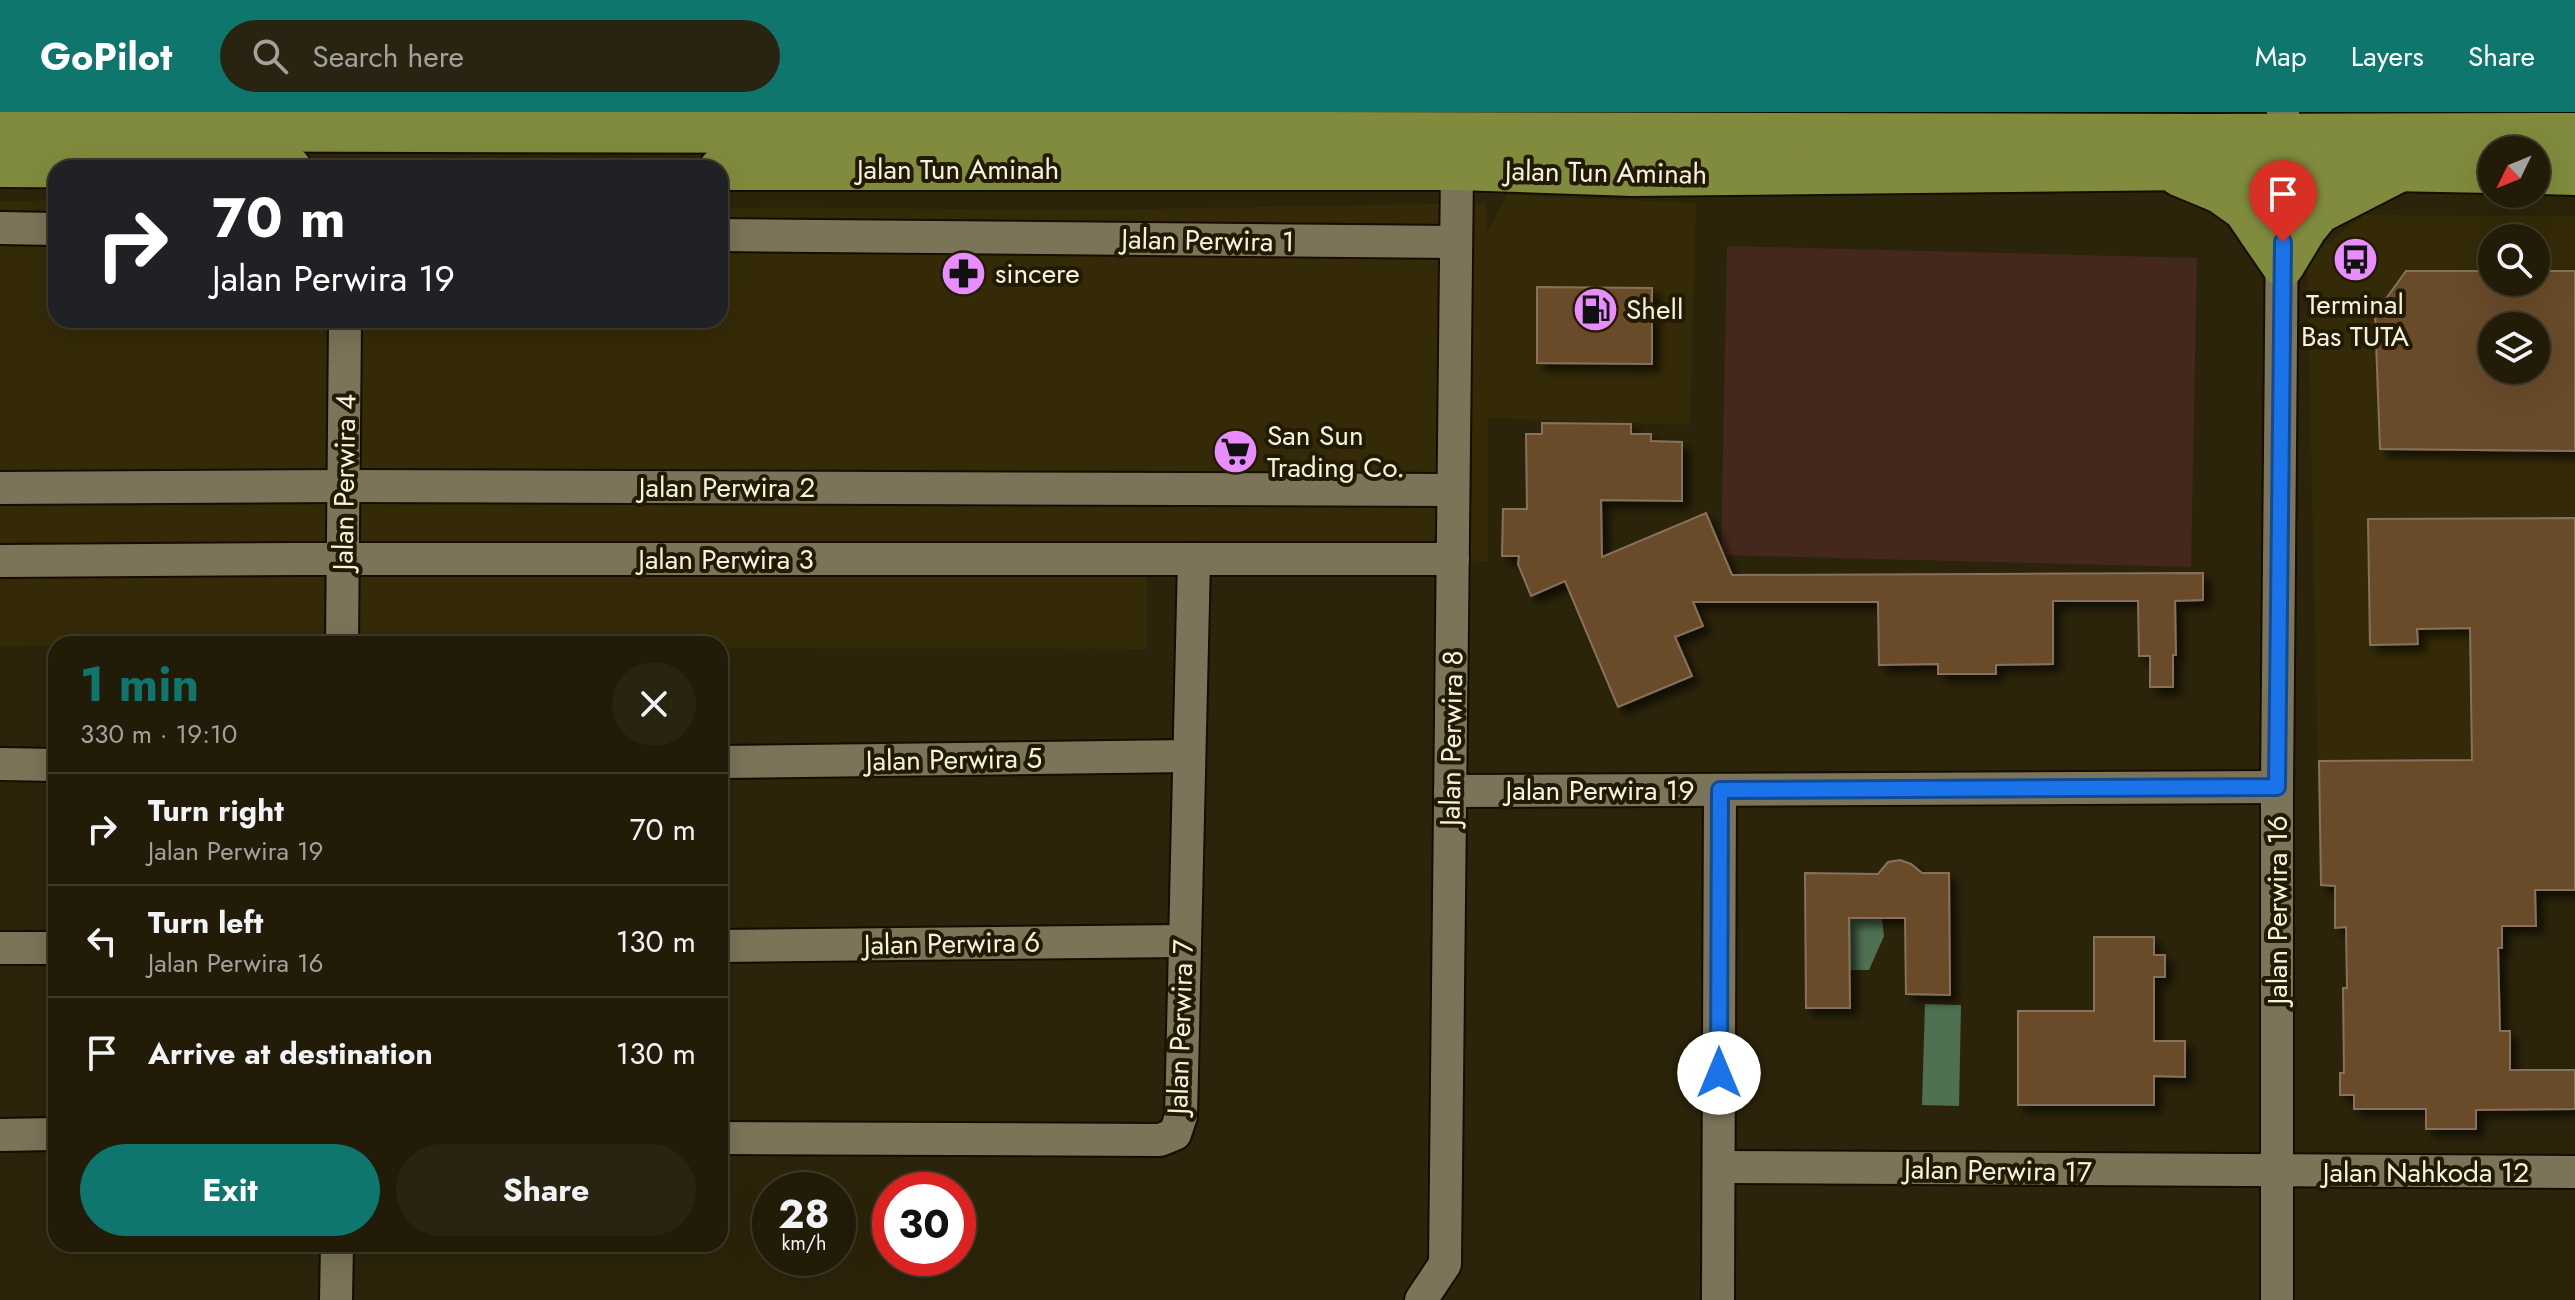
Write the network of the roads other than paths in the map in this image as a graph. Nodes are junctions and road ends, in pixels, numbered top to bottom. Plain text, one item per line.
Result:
1 (2239, 112) edge
2 (2327, 112) edge
3 (748, 122) edge
4 (0, 130) edge
5 (2575, 134) edge
6 (2203, 135) junction
7 (2378, 135) junction
8 (2283, 138) edge
9 (0, 166) edge
10 (48, 166) edge
11 (728, 169) edge
12 (1457, 169) junction
13 (2160, 169) junction
14 (2399, 171) junction
15 (2478, 172) edge
16 (2550, 173) edge
17 (2575, 174) edge
18 (0, 228) edge
19 (48, 229) edge
20 (728, 235) edge
21 (1456, 242) junction
22 (2283, 266) junction
23 (345, 328) edge
24 (344, 486) junction
25 (0, 488) edge
26 (1453, 490) junction
27 (343, 559) junction
28 (1194, 559) junction
29 (1453, 559) junction
30 (0, 561) edge
31 (342, 636) edge
32 (1189, 756) junction
33 (728, 762) edge
34 (0, 764) edge
35 (48, 765) edge
36 (2277, 787) junction
37 (1720, 790) junction
38 (1450, 791) junction
39 (1183, 941) junction
40 (728, 946) edge
41 (0, 948) edge
42 (48, 948) edge
43 (48, 1134) edge
44 (0, 1135) edge
45 (728, 1138) edge
46 (1719, 1167) junction
47 (2277, 1172) junction
48 (2575, 1172) edge
49 (337, 1252) edge
50 (336, 1300) edge
51 (1421, 1300) edge
52 (1718, 1300) edge
53 (2277, 1300) edge

1 - 6 main road
2 - 7 main road
3 - 4 main road, Jalan Tun Aminah
3 - 6 main road, Jalan Tun Aminah
5 - 7 main road, Jalan Tun Aminah
6 - 8 main road, Jalan Tun Aminah
7 - 8 main road, Jalan Tun Aminah
8 - 13 main road, Jalan Tun Aminah
8 - 14 main road, Jalan Tun Aminah
8 - 22 street, Jalan Perwira 16
9 - 10 main road
11 - 12 main road, Jalan Tun Aminah
12 - 13 main road, Jalan Tun Aminah
12 - 21 street, Jalan Perwira 8
13 - 22 main road
14 - 15 main road, Jalan Tun Aminah
14 - 22 main road
16 - 17 main road
18 - 19 street
20 - 21 street, Jalan Perwira 1
21 - 26 street, Jalan Perwira 8
22 - 36 street, Jalan Perwira 16
23 - 24 street, Jalan Perwira 4
24 - 25 street, Jalan Perwira 2
24 - 26 street, Jalan Perwira 2
24 - 27 street, Jalan Perwira 4
26 - 29 street, Jalan Perwira 8
27 - 28 street, Jalan Perwira 3
27 - 30 street, Jalan Perwira 3
27 - 31 street, Jalan Perwira 4
28 - 29 street, Jalan Perwira 3
28 - 32 street, Jalan Perwira 7
29 - 38 street, Jalan Perwira 8
32 - 33 street, Jalan Perwira 5
32 - 39 street, Jalan Perwira 7
34 - 35 street
36 - 37 street, Jalan Perwira 19
36 - 47 street, Jalan Perwira 16
37 - 38 street, Jalan Perwira 19
37 - 46 street
38 - 51 street, Jalan Perwira 8
39 - 40 street, Jalan Perwira 6
39 - 45 street, Jalan Perwira 7
41 - 42 street
43 - 44 street
46 - 47 street, Jalan Perwira 17
46 - 52 street
47 - 48 street, Jalan Nahkoda 12
47 - 53 street, Jalan Perwira 16
49 - 50 street

